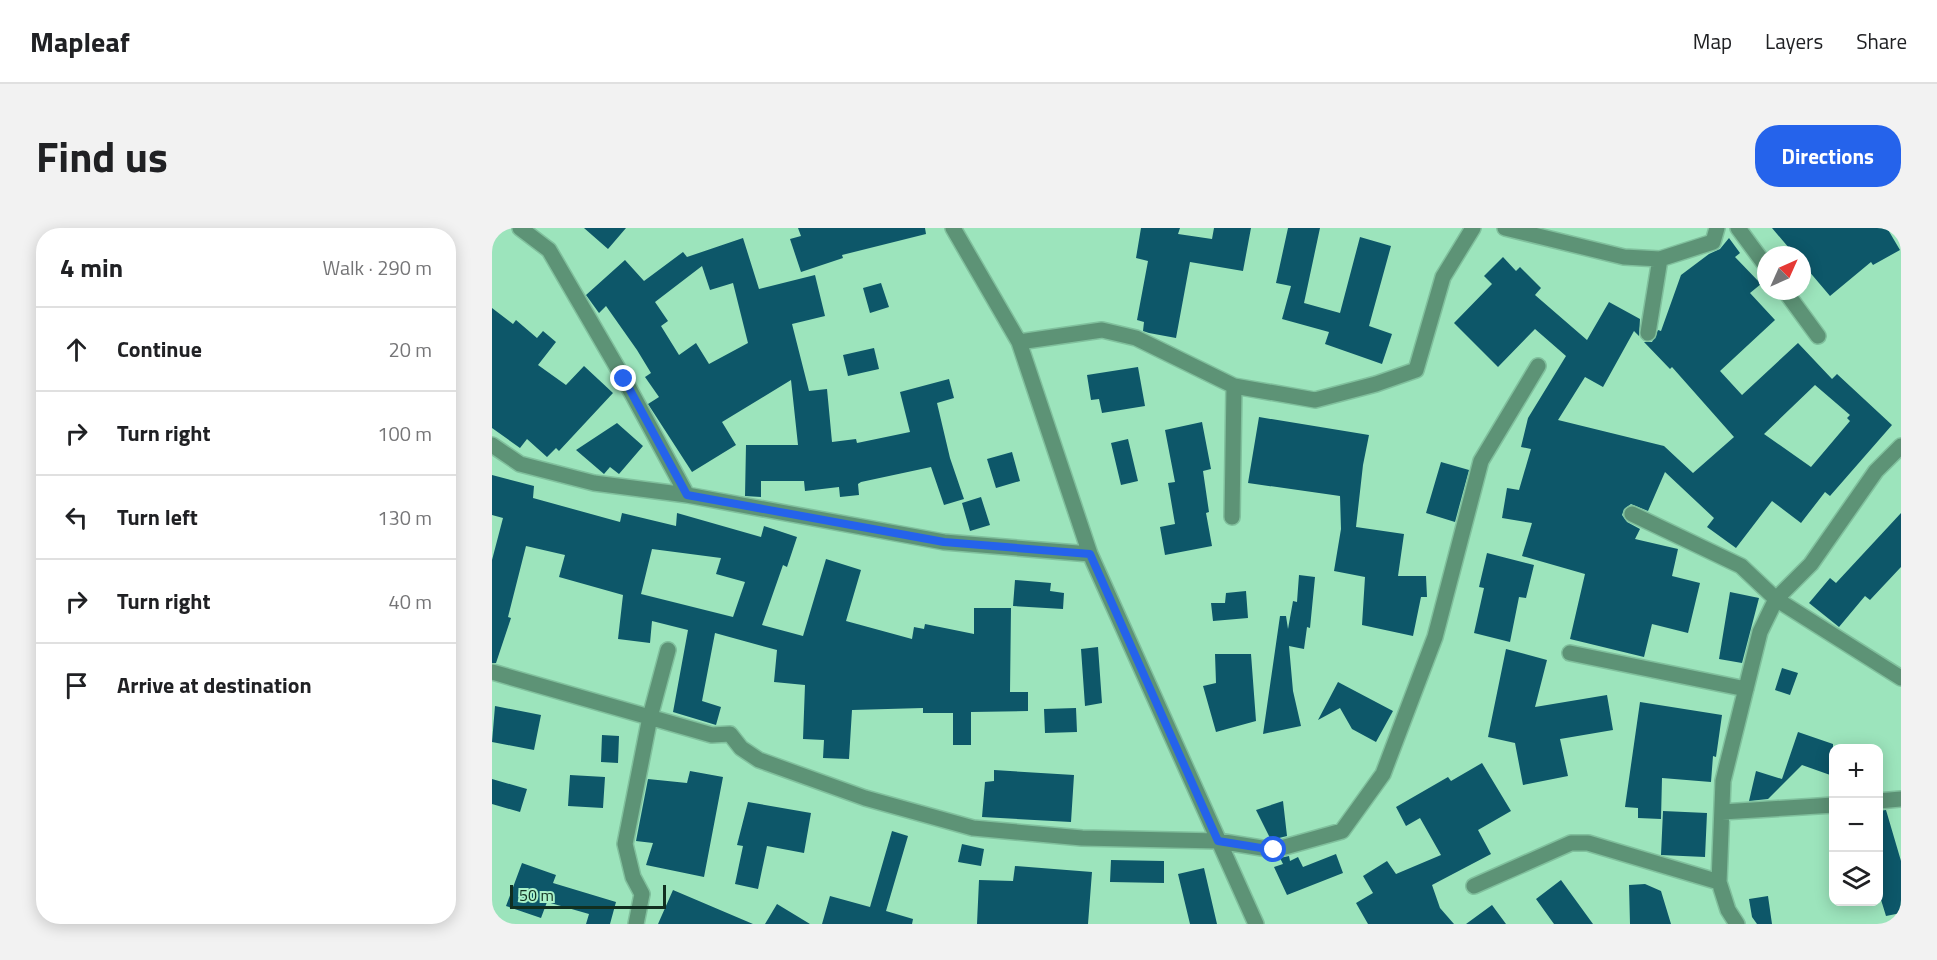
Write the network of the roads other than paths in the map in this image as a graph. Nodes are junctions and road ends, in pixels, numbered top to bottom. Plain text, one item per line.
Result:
1 (520, 228) edge
2 (953, 228) edge
3 (1473, 228) edge
4 (1505, 228) edge
5 (1703, 228) edge
6 (1738, 228) edge
7 (1715, 235) edge
8 (1757, 254) edge
9 (1660, 259) junction
10 (1792, 300) edge
11 (1648, 333) dead end
12 (1818, 336) dead end
13 (1019, 342) junction
14 (1538, 366) dead end
15 (1234, 386) junction
16 (492, 445) edge
17 (1901, 446) edge
18 (687, 495) junction
19 (1632, 514) dead end
20 (1232, 517) dead end
21 (1090, 554) junction
22 (1776, 599) junction
23 (668, 650) dead end
24 (1570, 653) dead end
25 (492, 672) edge
26 (1901, 678) edge
27 (1746, 689) junction
28 (650, 717) junction
29 (1901, 799) edge
30 (1883, 801) edge
31 (1829, 804) edge
32 (1722, 812) junction
33 (1218, 841) junction
34 (1719, 882) junction
35 (1474, 886) dead end
36 (636, 924) edge
37 (1256, 924) edge
38 (1737, 924) edge

1 - 18 street
2 - 13 street
3 - 15 street
4 - 9 street
5 - 7 street
6 - 8 street
7 - 9 street
9 - 11 street
10 - 12 street
13 - 15 street
13 - 21 street
14 - 33 street
15 - 20 street
16 - 18 street
17 - 22 street
18 - 21 street
19 - 22 street
21 - 33 street
22 - 26 street
22 - 27 street
23 - 28 street
24 - 27 street
25 - 28 street
27 - 32 street
28 - 33 street
28 - 36 street
29 - 30 street
31 - 32 street
32 - 34 street
33 - 37 street
34 - 35 street
34 - 38 street

